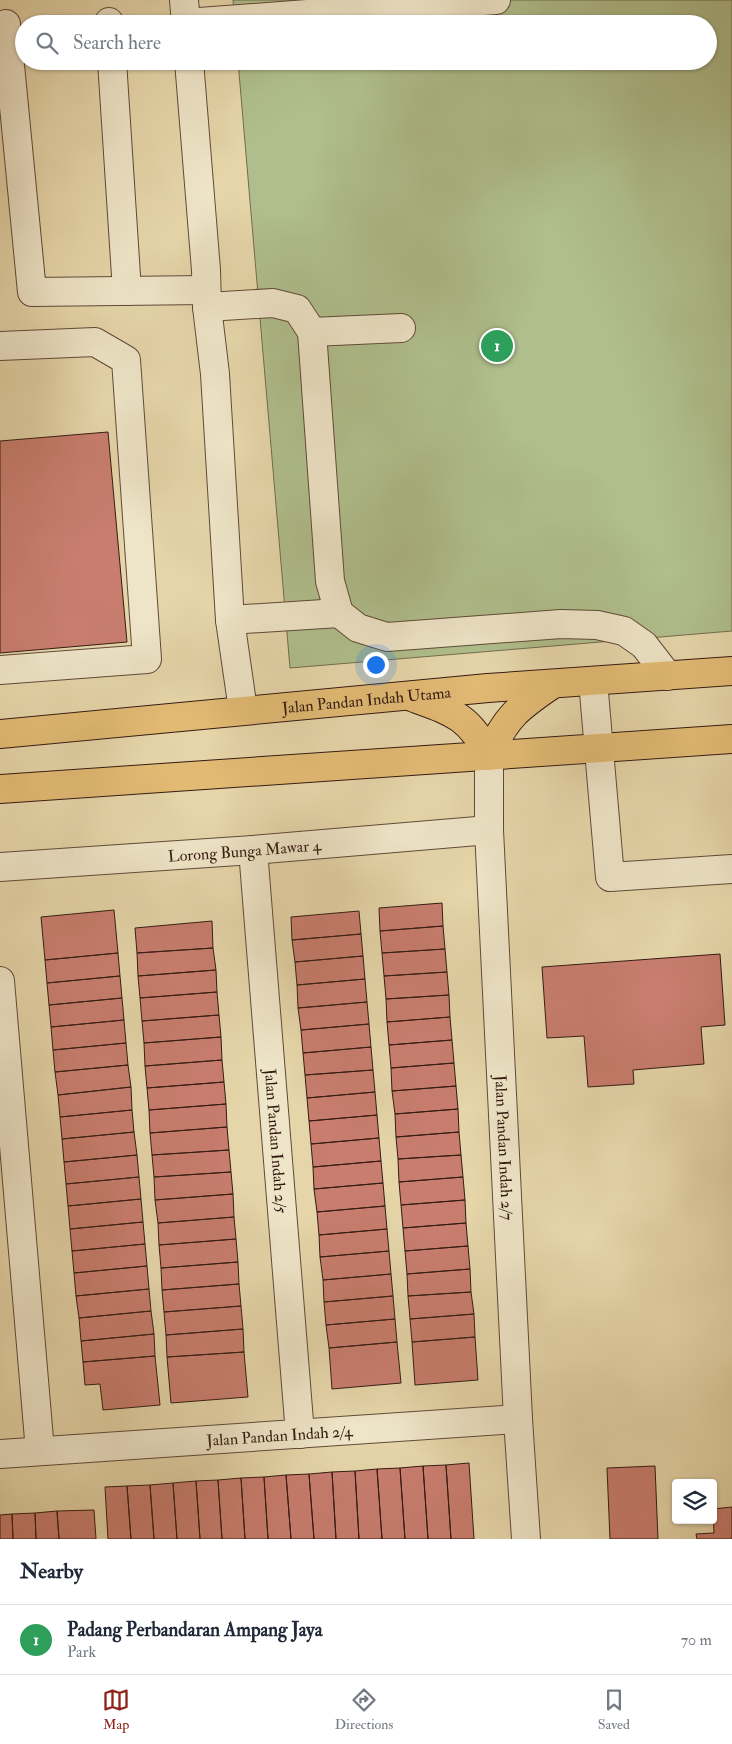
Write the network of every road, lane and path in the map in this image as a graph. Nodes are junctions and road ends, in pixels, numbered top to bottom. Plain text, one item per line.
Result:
1 (184, 0) edge
2 (496, 0) edge
3 (185, 15) edge
4 (294, 15) edge
5 (6, 24) dead end
6 (113, 70) edge
7 (190, 70) edge
8 (127, 291) junction
9 (207, 298) junction
10 (400, 328) dead end
11 (312, 332) junction
12 (0, 346) edge
13 (339, 613) junction
14 (230, 620) junction
15 (0, 670) edge
16 (732, 671) edge
17 (668, 676) junction
18 (592, 681) junction
19 (553, 684) junction
20 (407, 696) junction
21 (242, 710) junction
22 (0, 734) edge
23 (732, 739) edge
24 (599, 748) junction
25 (489, 756) junction
26 (0, 789) edge
27 (489, 830) junction
28 (253, 850) junction
29 (0, 867) edge
30 (732, 869) edge
31 (0, 981) edge
32 (8, 1160) edge
33 (518, 1419) junction
34 (300, 1434) junction
35 (40, 1451) junction
36 (0, 1454) edge
37 (526, 1539) edge

1 - 3 street
2 - 4 street
5 - 8 street
6 - 8 street
7 - 9 street
8 - 9 street
9 - 11 street
9 - 14 street
10 - 11 street
11 - 13 street
12 - 15 street
13 - 14 street
13 - 17 street
14 - 21 street
16 - 17 main road, Jalan Pandan Indah Utama
17 - 18 main road, Jalan Pandan Indah Utama
18 - 19 main road, Jalan Pandan Indah Utama
18 - 24 street
19 - 20 main road, Jalan Pandan Indah Utama
19 - 25 main road
20 - 21 main road, Jalan Pandan Indah Utama
20 - 25 main road
21 - 22 main road, Jalan Pandan Indah Utama
23 - 24 main road
24 - 25 main road
24 - 30 street
25 - 26 main road
25 - 27 street, Jalan Pandan Indah 2/7
27 - 28 street, Lorong Bunga Mawar 4
27 - 33 street, Jalan Pandan Indah 2/7
28 - 29 street, Lorong Bunga Mawar 4
28 - 34 street, Jalan Pandan Indah 2/5
31 - 32 street
32 - 35 street
33 - 34 street, Jalan Pandan Indah 2/4
33 - 37 street, Jalan Pandan Indah 2/7
34 - 35 street, Jalan Pandan Indah 2/4
35 - 36 street, Jalan Pandan Indah 2/4

